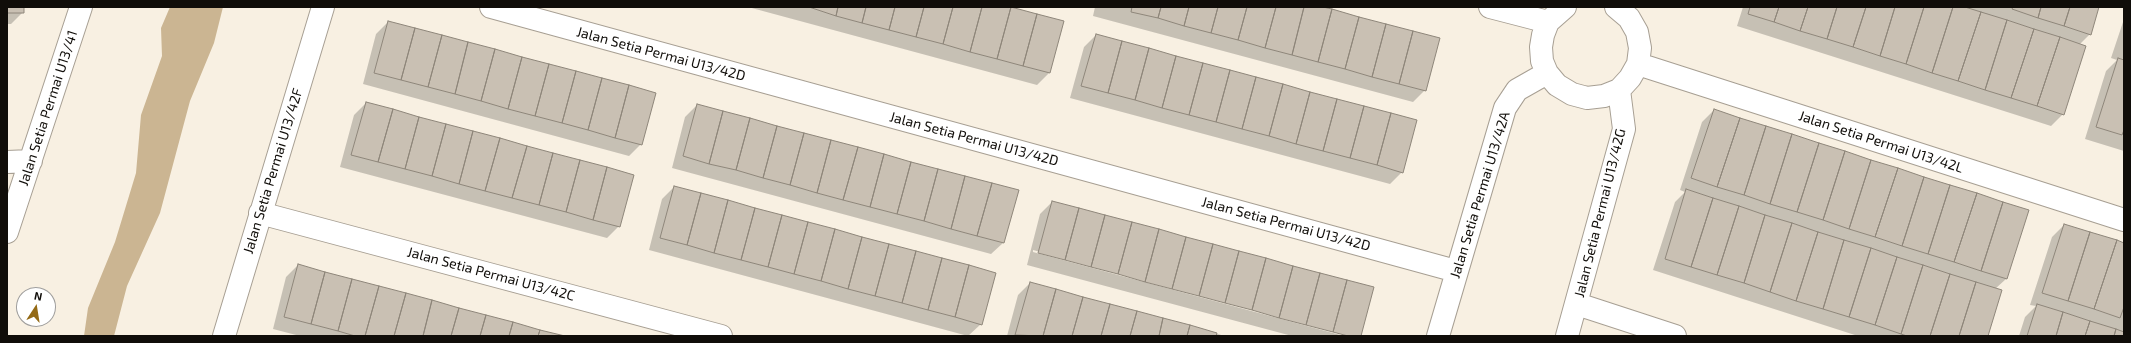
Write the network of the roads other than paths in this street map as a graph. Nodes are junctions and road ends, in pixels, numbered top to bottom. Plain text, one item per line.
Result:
1 (81, 7) edge
2 (323, 7) edge
3 (491, 7) edge
4 (1490, 7) edge
5 (1565, 7) edge
6 (1617, 7) edge
7 (1548, 22) junction
8 (1638, 64) junction
9 (1547, 73) junction
10 (1619, 90) junction
11 (7, 162) edge
12 (31, 162) junction
13 (260, 213) junction
14 (2124, 220) edge
15 (7, 232) edge
16 (1456, 271) junction
17 (1577, 304) junction
18 (224, 336) edge
19 (721, 336) edge
20 (1438, 336) edge
21 (1567, 336) edge
22 (1675, 336) edge

1 - 12 street, Jalan Setia Permai U13/41
2 - 13 street, Jalan Setia Permai U13/42F
3 - 16 street, Jalan Setia Permai U13/42D
4 - 7 street
5 - 7 street
6 - 8 street
7 - 9 street
8 - 10 street
8 - 14 street, Jalan Setia Permai U13/42L
9 - 10 street
9 - 16 street, Jalan Setia Permai U13/42A
10 - 17 street, Jalan Setia Permai U13/42G
11 - 12 street
12 - 15 street, Jalan Setia Permai U13/41
13 - 18 street, Jalan Setia Permai U13/42F
13 - 19 street, Jalan Setia Permai U13/42C
16 - 20 street, Jalan Setia Permai U13/42A
17 - 21 street, Jalan Setia Permai U13/42G
17 - 22 street

